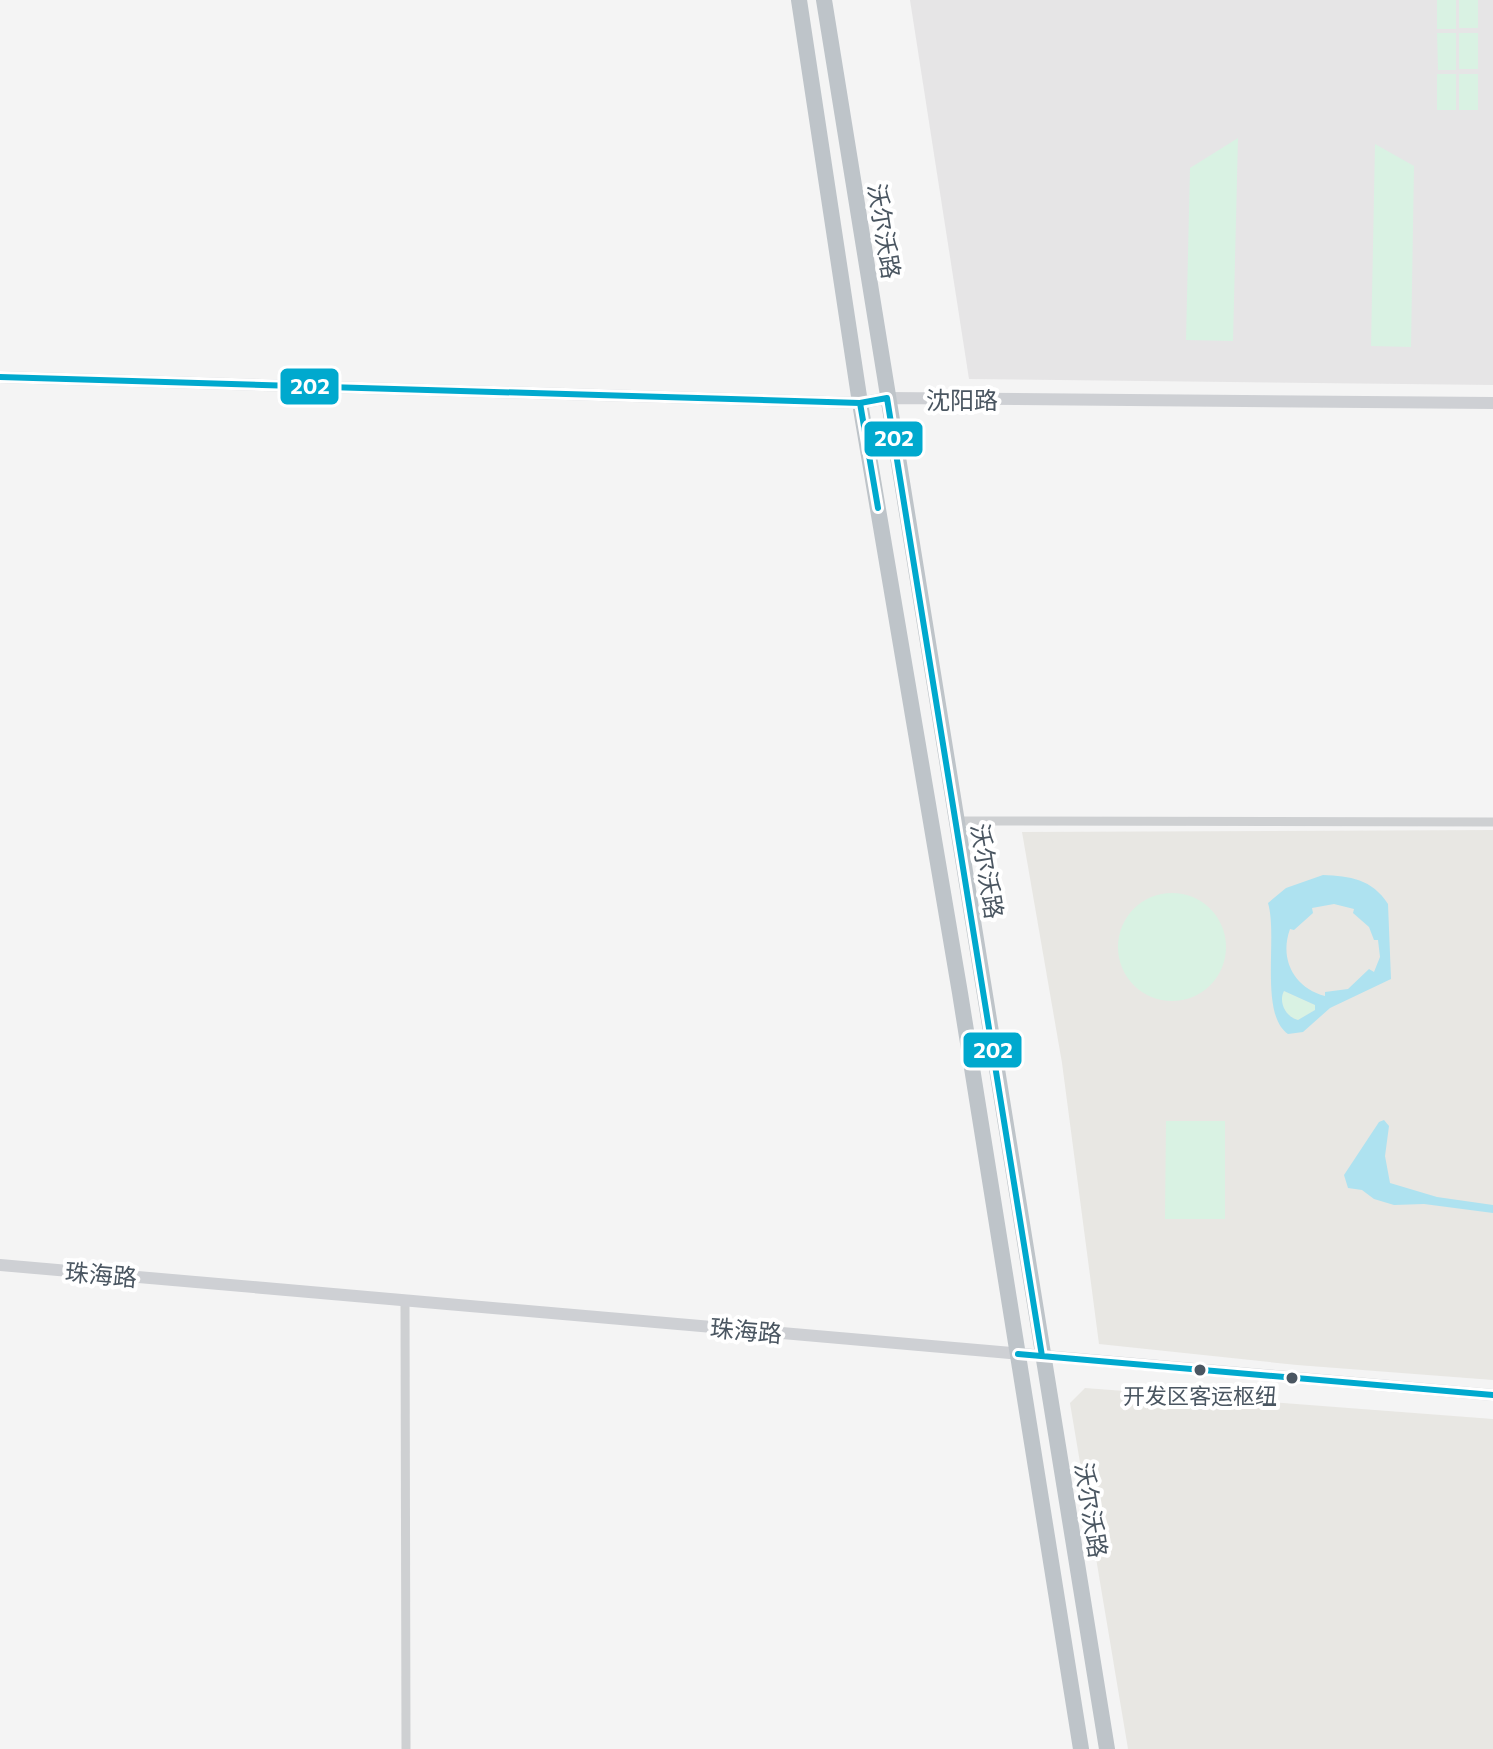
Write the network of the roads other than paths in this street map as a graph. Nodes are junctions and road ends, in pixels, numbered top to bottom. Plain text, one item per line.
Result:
1 (799, 0) edge
2 (824, 0) edge
3 (0, 377) edge
4 (887, 398) junction
5 (860, 403) junction
6 (1493, 403) edge
7 (956, 821) junction
8 (1493, 822) edge
9 (0, 1265) edge
10 (405, 1301) junction
11 (1017, 1354) junction
12 (1042, 1356) junction
13 (1493, 1395) edge
14 (406, 1749) edge
15 (1081, 1749) edge
16 (1107, 1749) edge

1 - 5 highway, 沃尔沃路
2 - 4 highway, 沃尔沃路
3 - 5 main road, 沈阳路
4 - 5 main road, 沈阳路
4 - 6 main road, 沈阳路
4 - 7 highway, 沃尔沃路
5 - 11 highway, 沃尔沃路
7 - 8 street
7 - 12 highway, 沃尔沃路
9 - 10 main road, 珠海路
10 - 11 main road, 珠海路
10 - 14 street
11 - 12 main road, 珠海路
11 - 15 highway, 沃尔沃路
12 - 13 main road, 珠海路
12 - 16 highway, 沃尔沃路

